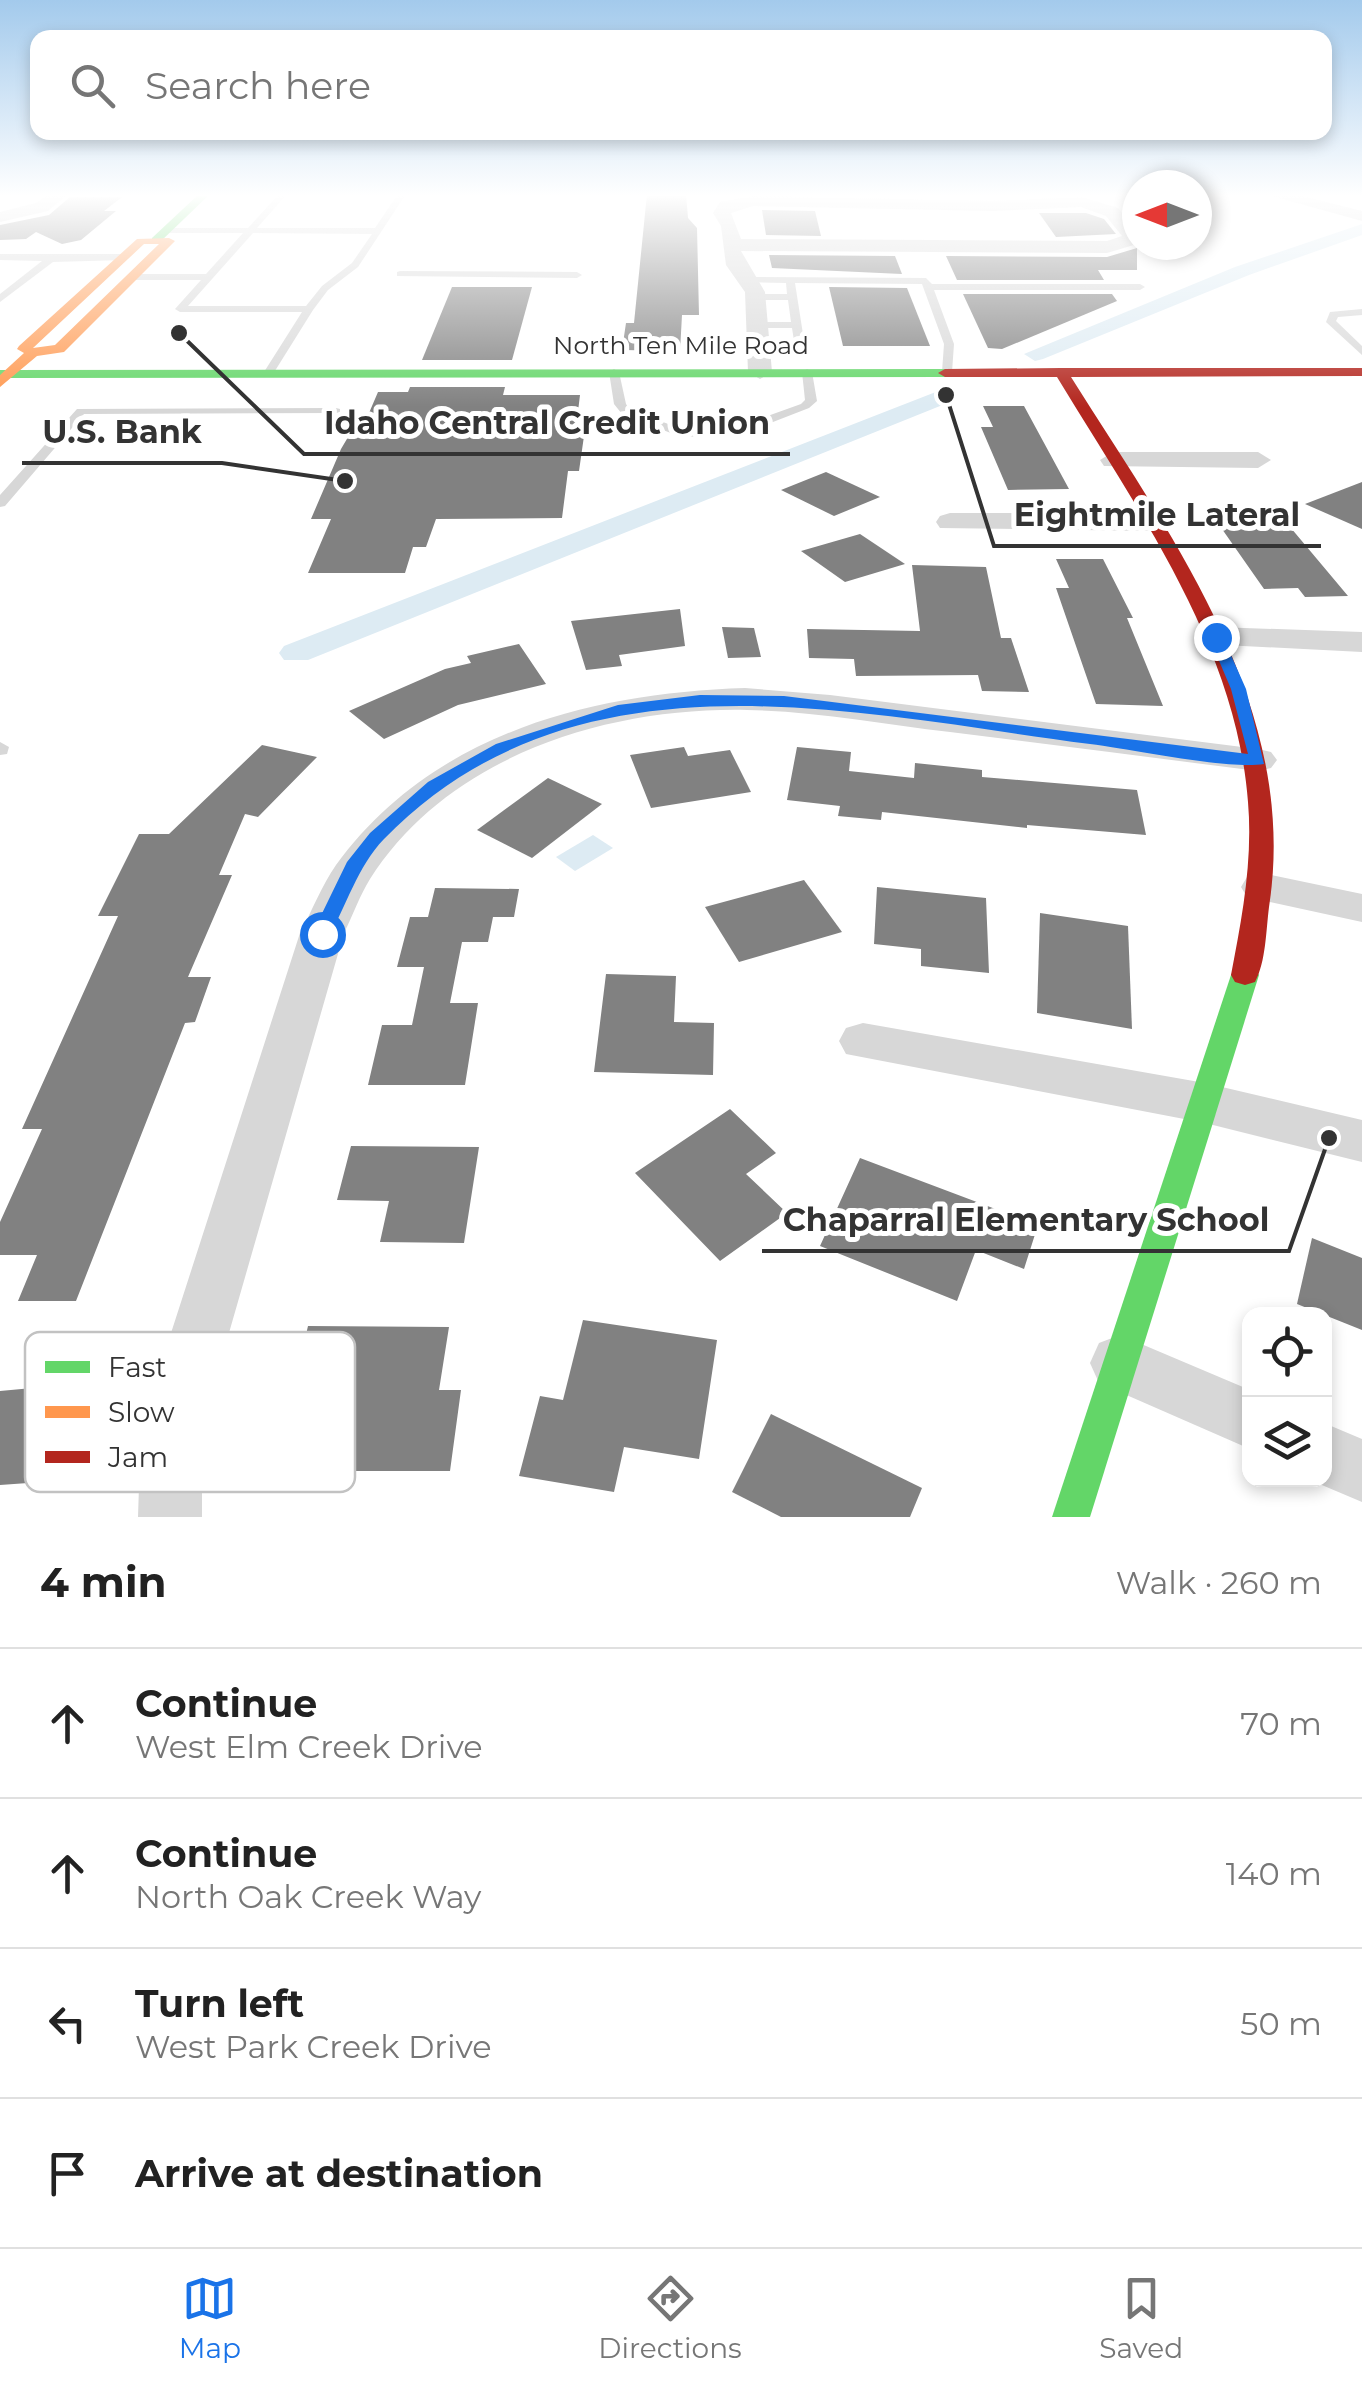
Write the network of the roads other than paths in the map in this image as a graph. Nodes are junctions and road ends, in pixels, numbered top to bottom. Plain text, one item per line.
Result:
1 (43, 265) edge
2 (106, 265) edge
3 (220, 265) edge
4 (355, 265) edge
5 (735, 265) edge
6 (128, 267) junction
7 (400, 274) dead end
8 (576, 275) dead end
9 (208, 278) junction
10 (790, 280) junction
11 (0, 284) edge
12 (18, 284) junction
13 (928, 287) junction
14 (752, 288) junction
15 (1140, 288) dead end
16 (793, 297) junction
17 (0, 299) edge
18 (309, 309) junction
19 (1362, 312) edge
20 (757, 325) junction
21 (796, 325) junction
22 (800, 347) dead end
23 (1362, 352) edge
24 (269, 372) junction
25 (614, 372) junction
26 (760, 372) junction
27 (808, 372) junction
28 (947, 372) junction
29 (1061, 372) junction
30 (1362, 372) edge
31 (3, 377) edge
32 (336, 411) dead end
33 (1113, 460) junction
34 (1258, 460) dead end
35 (0, 503) edge
36 (950, 522) dead end
37 (1150, 522) junction
38 (1216, 637) junction
39 (1362, 642) edge
40 (1258, 760) junction
41 (1262, 887) junction
42 (1362, 908) edge
43 (863, 1041) dead end
44 (1205, 1102) junction
45 (1362, 1140) edge
46 (200, 1332) edge
47 (1120, 1363) junction
48 (1242, 1416) edge
49 (1332, 1457) edge
50 (1362, 1470) edge
51 (171, 1492) edge
52 (170, 1517) edge
53 (1071, 1517) edge

1 - 12 lane
2 - 6 lane
3 - 9 lane
4 - 18 lane
5 - 14 street
6 - 9 lane
6 - 31 main road
7 - 8 lane
9 - 18 lane
10 - 13 lane
10 - 14 lane
10 - 16 lane
11 - 12 lane
12 - 17 lane
13 - 15 lane
13 - 28 lane
14 - 16 lane
14 - 20 street
16 - 21 lane
18 - 24 lane
19 - 23 lane
20 - 21 lane
20 - 26 street
21 - 22 lane
24 - 25 main road, North Ten Mile Road
24 - 31 main road, North Ten Mile Road
25 - 26 main road, North Ten Mile Road
25 - 27 lane
26 - 27 main road, North Ten Mile Road
27 - 28 main road, North Ten Mile Road
28 - 29 main road, North Ten Mile Road
29 - 30 main road, North Ten Mile Road
29 - 33 main road
32 - 35 lane
33 - 34 street
33 - 37 main road
36 - 37 street
37 - 38 main road
38 - 39 street
38 - 40 main road
40 - 41 main road
40 - 46 street
41 - 42 street
41 - 44 main road
43 - 44 street
44 - 45 street
44 - 47 main road
47 - 48 street
47 - 53 main road
49 - 50 street
51 - 52 street

